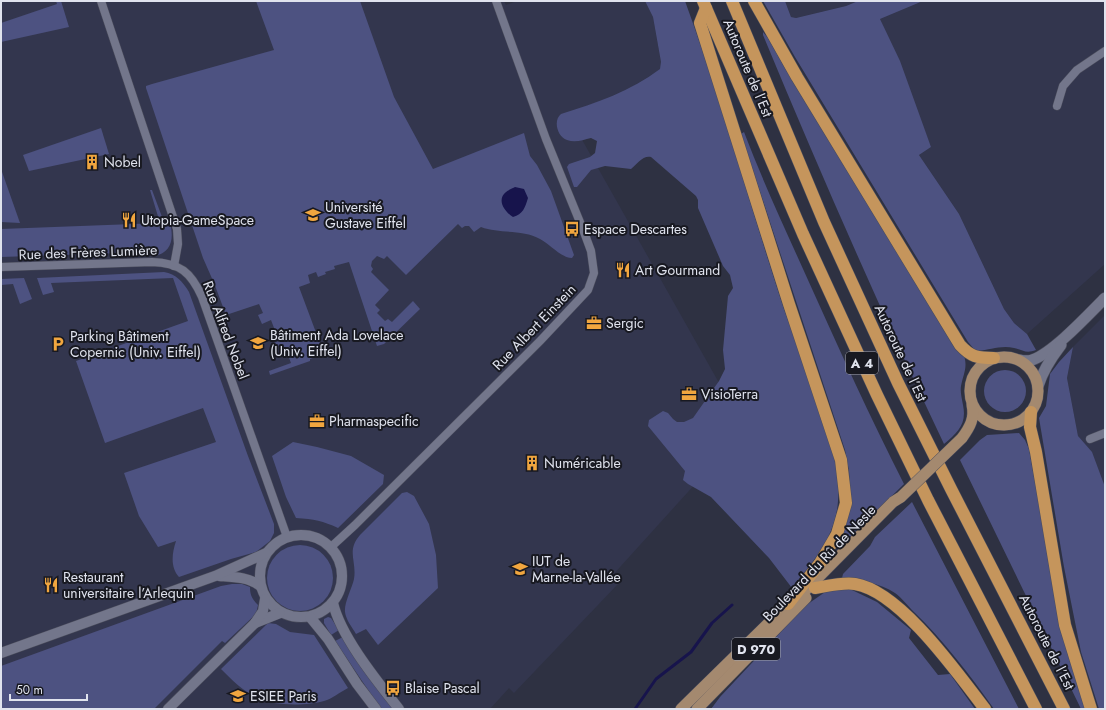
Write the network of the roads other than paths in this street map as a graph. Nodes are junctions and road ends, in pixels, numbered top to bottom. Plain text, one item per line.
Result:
1 (102, 1) edge
2 (496, 1) edge
3 (732, 1) edge
4 (754, 1) edge
5 (705, 5) edge
6 (1105, 51) edge
7 (1057, 106) dead end
8 (174, 266) junction
9 (1, 267) edge
10 (1105, 298) edge
11 (1079, 323) junction
12 (994, 358) junction
13 (1020, 360) junction
14 (1038, 386) junction
15 (971, 400) junction
16 (1031, 412) junction
17 (993, 423) junction
18 (1105, 434) edge
19 (962, 438) junction
20 (1090, 439) dead end
21 (901, 497) junction
22 (287, 537) junction
23 (331, 547) junction
24 (266, 553) junction
25 (215, 576) junction
26 (260, 586) junction
27 (816, 588) junction
28 (265, 599) junction
29 (333, 603) junction
30 (788, 604) junction
31 (280, 613) junction
32 (310, 617) junction
33 (255, 623) junction
34 (1, 653) edge
35 (168, 709) edge
36 (376, 709) edge
37 (399, 709) edge
38 (681, 709) edge
39 (697, 709) edge
40 (985, 709) edge
41 (1036, 709) edge
42 (1064, 709) edge
43 (1091, 709) edge

1 - 8 street
2 - 23 street, Rue Albert Einstein
3 - 42 highway, Autoroute de l’Est / A 4
4 - 12 highway
5 - 30 highway
5 - 41 highway, Autoroute de l’Est / A 4
6 - 7 street
8 - 9 street, Rue des Frères Lumière
8 - 22 street, Rue Alfred Nobel
10 - 11 main road
11 - 13 main road
11 - 14 main road
12 - 13 main road
12 - 15 main road, Boulevard du Rû de Nesle
13 - 14 main road
14 - 16 main road
15 - 17 main road
15 - 19 main road, Boulevard du Rû de Nesle / D 970
16 - 17 main road, Boulevard du Rû de Nesle
16 - 43 highway
17 - 19 main road, Boulevard du Rû de Nesle / D 970
18 - 20 street
19 - 21 main road, Boulevard du Rû de Nesle / D 970, bridge
21 - 27 main road, Boulevard du Rû de Nesle / D 970
21 - 30 main road, D 970
22 - 23 street
22 - 24 street
23 - 29 street
24 - 25 street
24 - 26 street
25 - 26 street
25 - 34 street
26 - 28 street
27 - 39 main road, Boulevard du Rû de Nesle / D 970
27 - 40 highway
28 - 31 street
28 - 33 street
29 - 32 street
29 - 37 street
30 - 38 main road, D 970
31 - 32 street
31 - 33 street
32 - 36 street
33 - 35 street

